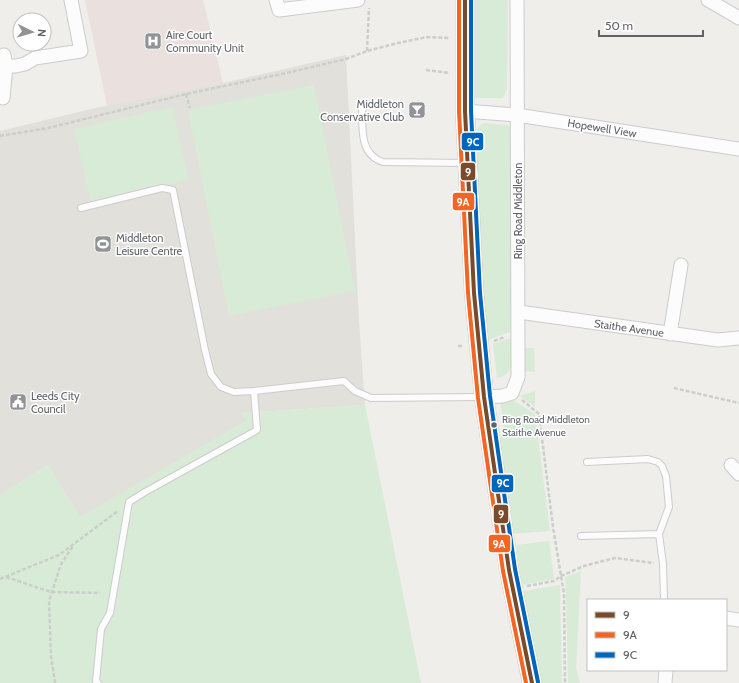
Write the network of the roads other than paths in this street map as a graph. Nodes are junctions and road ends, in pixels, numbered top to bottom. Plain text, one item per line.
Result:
1 (72, 0) edge
2 (276, 0) edge
3 (465, 0) edge
4 (517, 0) edge
5 (708, 0) edge
6 (362, 2) edge
7 (739, 18) edge
8 (3, 98) dead end
9 (362, 104) dead end
10 (465, 111) junction
11 (517, 115) junction
12 (739, 149) edge
13 (468, 163) junction
14 (81, 208) dead end
15 (681, 265) dead end
16 (519, 312) junction
17 (670, 334) junction
18 (739, 338) edge
19 (254, 391) junction
20 (484, 397) junction
21 (587, 462) dead end
22 (659, 534) junction
23 (581, 536) dead end
24 (664, 599) edge
25 (666, 671) edge
26 (98, 683) edge
27 (532, 683) edge
28 (665, 683) edge

1 - 8 street
2 - 6 street
3 - 10 street
4 - 11 street, Ring Road Middleton
5 - 7 street
9 - 13 lane
10 - 11 street, Hopewell View
10 - 13 street
11 - 12 street, Hopewell View
11 - 16 street, Ring Road Middleton
13 - 20 street
14 - 19 lane
15 - 17 street
16 - 17 street, Staithe Avenue
16 - 20 street, Ring Road Middleton
17 - 18 street, Staithe Avenue
19 - 20 lane
19 - 26 lane
20 - 27 street
21 - 22 lane
22 - 23 lane
22 - 24 lane
25 - 28 street

